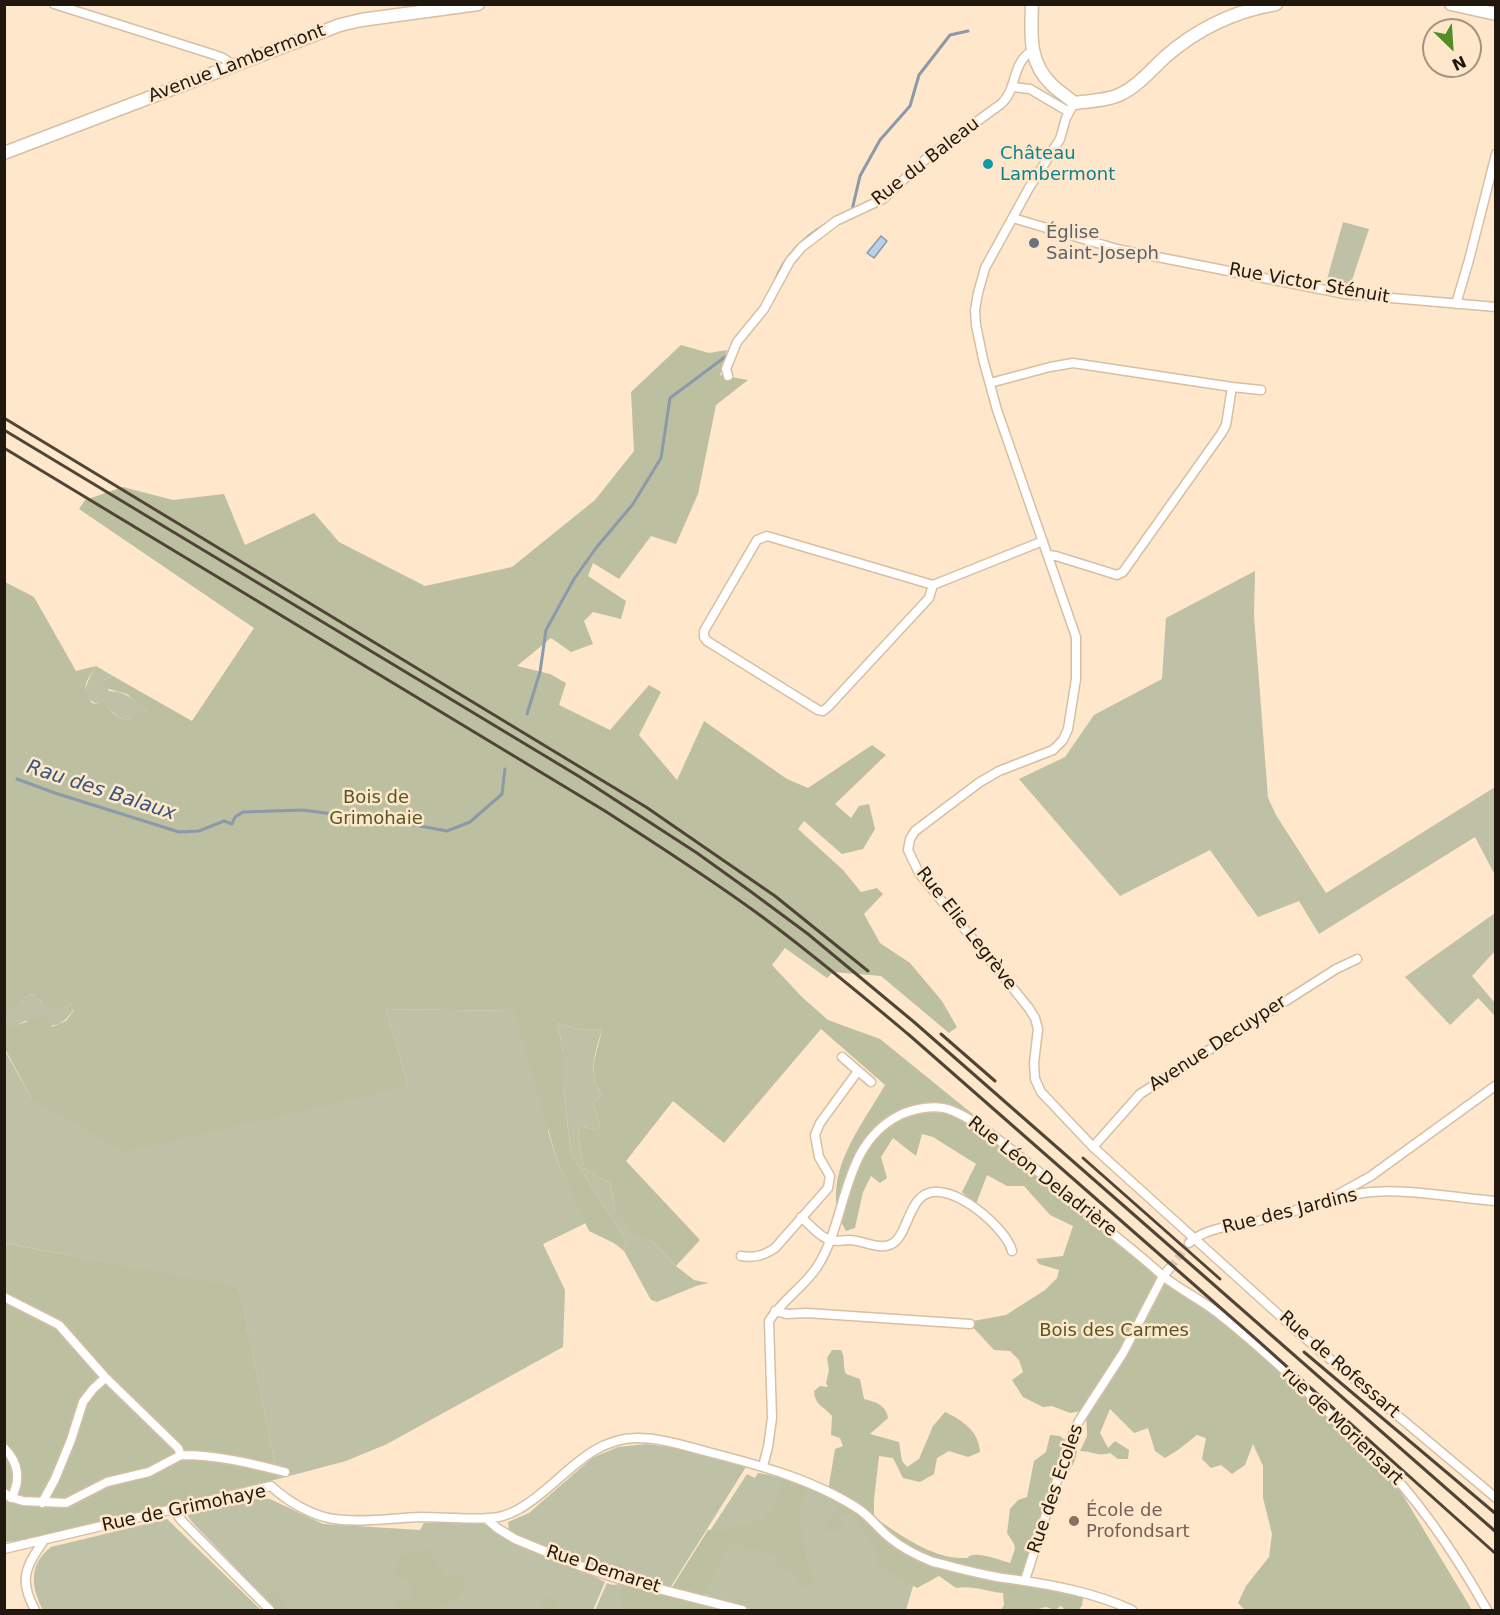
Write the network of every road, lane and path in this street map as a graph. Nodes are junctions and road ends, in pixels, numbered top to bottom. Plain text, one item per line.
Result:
1 (54, 4) edge
2 (478, 4) edge
3 (1032, 4) edge
4 (1276, 4) edge
5 (1451, 4) edge
6 (1496, 14) edge
7 (1032, 51) junction
8 (233, 65) junction
9 (1013, 87) junction
10 (1072, 107) junction
11 (4, 153) edge
12 (1496, 154) edge
13 (1013, 218) junction
14 (1456, 304) junction
15 (1496, 307) edge
16 (728, 376) dead end
17 (990, 383) junction
18 (1233, 387) junction
19 (1261, 390) dead end
20 (1043, 541) junction
21 (1048, 555) junction
22 (933, 585) junction
23 (1357, 959) dead end
24 (842, 1057) dead end
25 (858, 1071) junction
26 (872, 1082) dead end
27 (1495, 1086) edge
28 (1093, 1147) junction
29 (1324, 1201) junction
30 (1496, 1201) edge
31 (801, 1217) junction
32 (1185, 1230) joint
33 (829, 1240) junction
34 (1191, 1241) junction
35 (1012, 1251) dead end
36 (741, 1256) dead end
37 (1170, 1268) tunnel mouth
38 (1163, 1276) junction
39 (4, 1297) edge
40 (775, 1311) junction
41 (970, 1324) dead end
42 (105, 1378) junction
43 (4, 1448) edge
44 (180, 1455) junction
45 (763, 1466) junction
46 (285, 1472) dead end
47 (8, 1497) edge
48 (1496, 1498) edge
49 (42, 1503) junction
50 (173, 1509) junction
51 (501, 1516) junction
52 (487, 1519) junction
53 (502, 1531) junction
54 (44, 1540) junction
55 (17, 1546) junction
56 (4, 1549) edge
57 (28, 1563) junction
58 (1025, 1580) junction
59 (35, 1611) edge
60 (270, 1611) edge
61 (742, 1611) edge
62 (1132, 1611) edge
63 (1487, 1611) edge

1 - 8 street
2 - 8 street, Avenue Lambermont
3 - 7 street
4 - 10 street
5 - 6 street
7 - 9 street, Rue du Baleau
7 - 10 street
8 - 11 street, Avenue Lambermont
9 - 10 street
9 - 16 street, Rue du Baleau
10 - 13 street, Rue Elie Legrève
12 - 14 street
13 - 14 street, Rue Victor Sténuit
13 - 17 street, Rue Elie Legrève
14 - 15 street, Rue Victor Sténuit
17 - 18 street
17 - 20 street, Rue Elie Legrève
18 - 19 street
18 - 21 street
20 - 21 street, Rue Elie Legrève
20 - 22 street
21 - 28 street, Rue Elie Legrève
22 - 22 street
23 - 28 street, Avenue Decuyper
24 - 25 street
25 - 26 street
25 - 31 street
27 - 29 street
28 - 32 street, Rue Elie Legrève
29 - 30 street, Rue des Jardins
29 - 34 street, Rue des Jardins
31 - 33 street
31 - 36 street
32 - 34 street, Rue de Rofessart
33 - 35 street
33 - 38 street, Rue Léon Deladrière
33 - 40 street, Rue Léon Deladrière
34 - 48 street, Rue de Rofessart
37 - 38 street
38 - 58 street, Rue des Ecoles
38 - 63 street, rue de Moriensart
39 - 42 street
40 - 41 street
40 - 45 street
42 - 44 street
42 - 49 street
43 - 47 street
44 - 46 street
44 - 49 street
45 - 51 street, Rue de Grimohaye
45 - 58 street, Rue de Grimohaye
47 - 49 street
50 - 52 street, Rue de Grimohaye
50 - 54 street, Rue de Grimohaye
50 - 60 street
51 - 52 street, Rue de Grimohaye
51 - 53 street
52 - 53 street, Rue Demaret
53 - 61 street, Rue Demaret
54 - 55 street, Rue de Grimohaye
54 - 57 street
55 - 56 street, Rue de Grimohaye
55 - 57 street
57 - 59 street
58 - 62 street, Rue de Grimohaye

